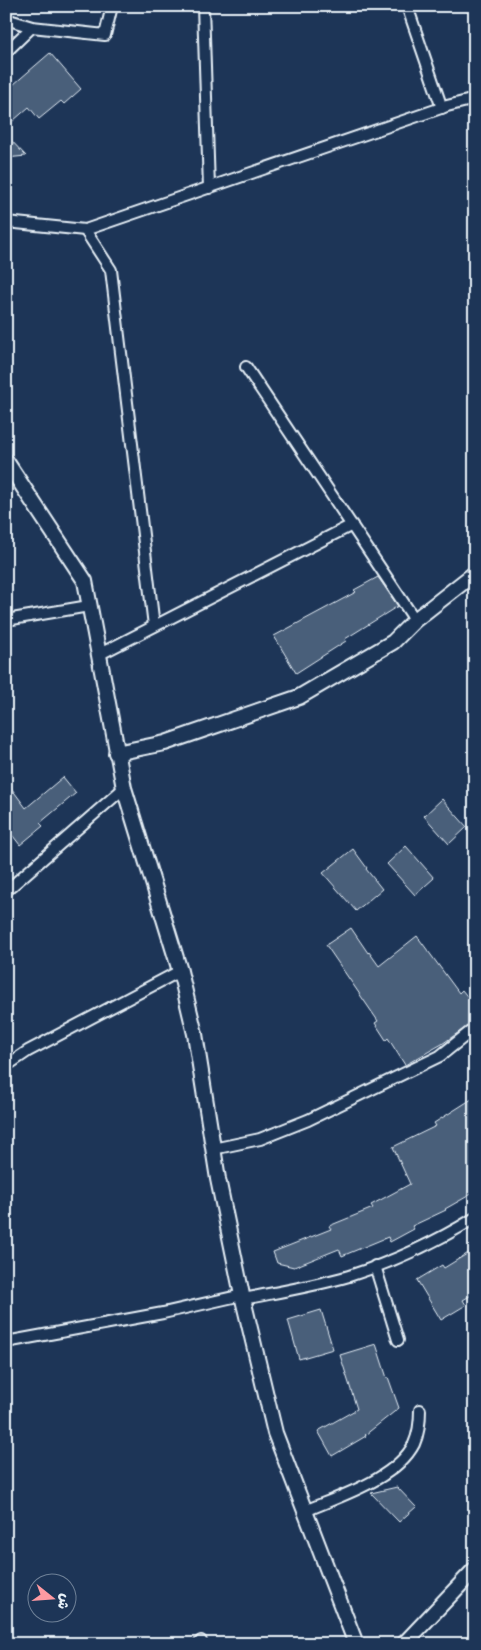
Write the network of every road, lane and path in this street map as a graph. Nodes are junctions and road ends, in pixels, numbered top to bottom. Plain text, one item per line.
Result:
1 (112, 6) edge
2 (202, 6) edge
3 (407, 6) edge
4 (6, 19) edge
5 (32, 27) junction
6 (6, 52) edge
7 (475, 99) edge
8 (442, 108) junction
9 (209, 188) junction
10 (6, 222) edge
11 (85, 230) junction
12 (246, 367) dead end
13 (6, 461) edge
14 (352, 525) junction
15 (475, 574) edge
16 (89, 606) junction
17 (6, 620) edge
18 (415, 620) junction
19 (154, 626) junction
20 (98, 655) junction
21 (116, 753) junction
22 (124, 788) junction
23 (6, 890) edge
24 (180, 970) junction
25 (475, 1028) edge
26 (6, 1066) edge
27 (213, 1149) junction
28 (475, 1218) edge
29 (375, 1266) junction
30 (243, 1297) junction
31 (398, 1340) dead end
32 (6, 1342) edge
33 (420, 1410) dead end
34 (306, 1511) junction
35 (475, 1569) edge
36 (356, 1644) edge
37 (404, 1644) edge

1 - 5 street
2 - 9 street
3 - 8 street
4 - 5 street
5 - 6 street
7 - 8 street
8 - 9 street
9 - 11 street
10 - 11 street
11 - 19 street
12 - 14 street
13 - 16 street
14 - 18 street
14 - 19 street
15 - 18 street
16 - 17 street
16 - 20 street
18 - 21 street
19 - 20 street
20 - 21 street
21 - 22 street
22 - 23 street
22 - 24 street
24 - 26 street
24 - 27 street
25 - 27 street
27 - 30 street
28 - 29 street
29 - 30 street
29 - 31 street
30 - 32 street
30 - 34 street
33 - 34 street
34 - 36 street
35 - 37 street

